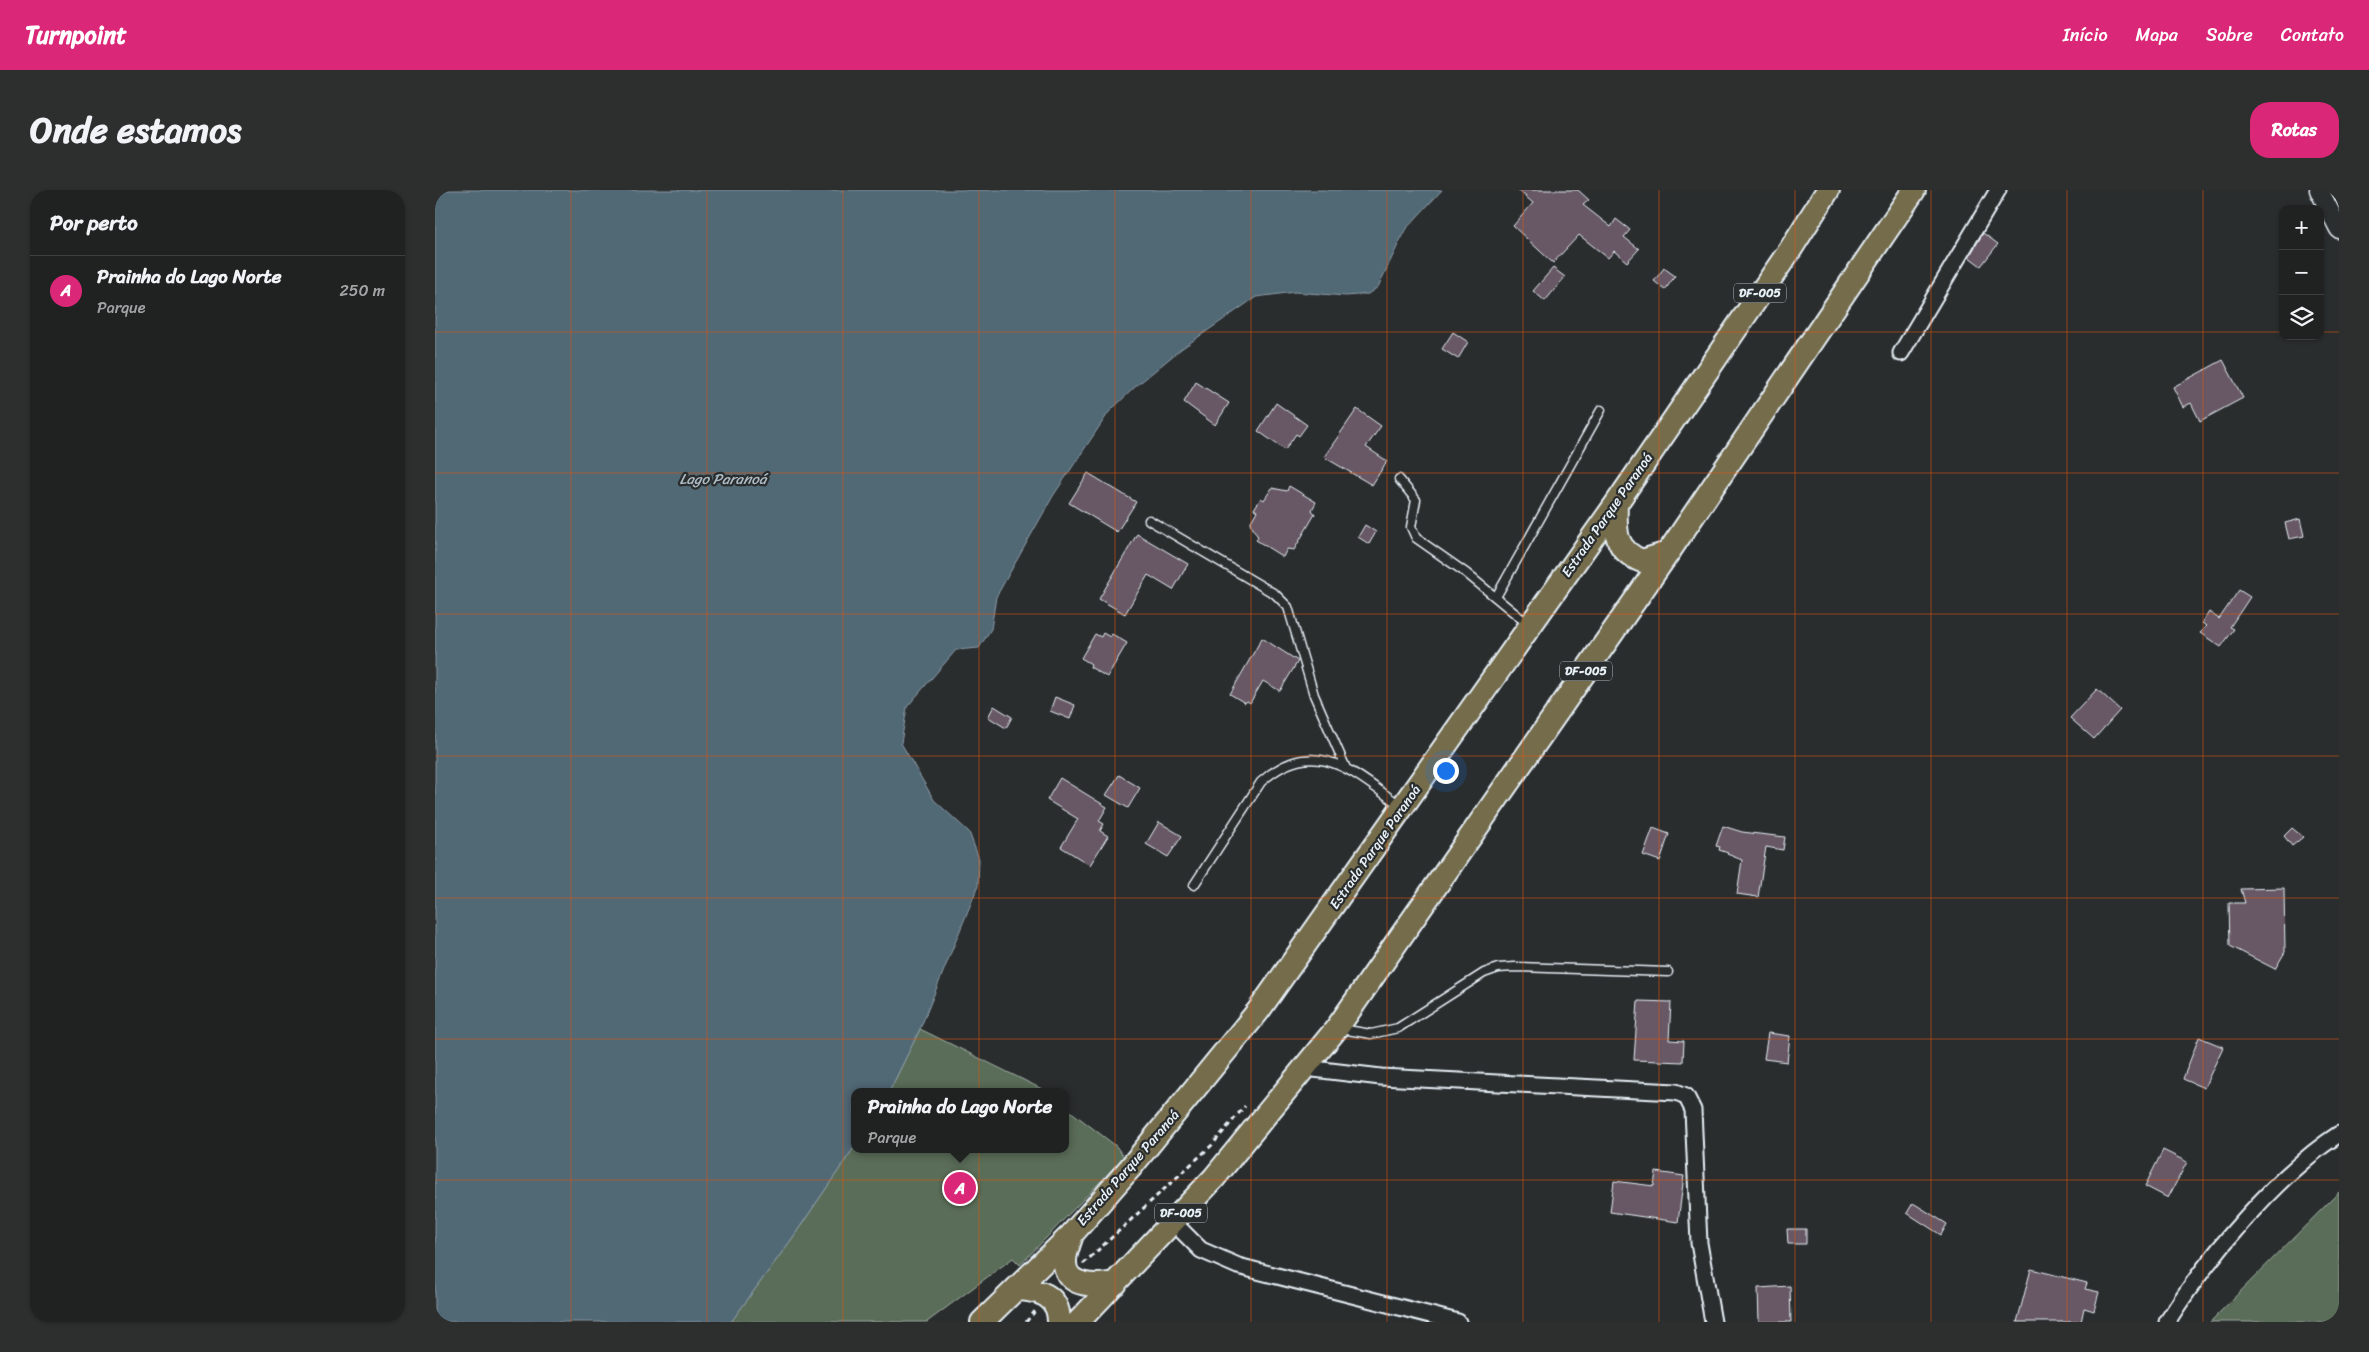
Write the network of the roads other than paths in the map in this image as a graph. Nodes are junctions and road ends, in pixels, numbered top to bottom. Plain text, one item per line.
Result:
1 (1828, 190) edge
2 (1914, 190) edge
3 (1998, 190) edge
4 (2319, 190) edge
5 (2339, 229) edge
6 (1901, 353) dead end
7 (1601, 410) dead end
8 (1399, 479) dead end
9 (1616, 504) junction
10 (1149, 520) dead end
11 (1668, 554) junction
12 (1496, 597) junction
13 (1529, 625) junction
14 (1345, 766) junction
15 (1403, 807) junction
16 (1194, 885) dead end
17 (1668, 972) dead end
18 (1337, 1028) junction
19 (1305, 1068) junction
20 (2339, 1134) edge
21 (1173, 1222) junction
22 (1072, 1234) junction
23 (1116, 1283) junction
24 (1016, 1289) junction
25 (982, 1322) edge
26 (1059, 1322) edge
27 (1079, 1322) edge
28 (1459, 1322) edge
29 (1713, 1322) edge
30 (2167, 1322) edge

1 - 9 main road, Estrada Parque Paranoá / DF-005
2 - 11 main road, DF-005
3 - 6 street
4 - 5 street
7 - 12 lane
8 - 12 lane
9 - 11 main road
9 - 13 main road, Estrada Parque Paranoá / DF-005
10 - 14 lane
11 - 18 main road, DF-005
12 - 13 lane
13 - 15 main road, Estrada Parque Paranoá / DF-005
14 - 15 lane
14 - 16 lane
15 - 22 main road, Estrada Parque Paranoá / DF-005
17 - 18 lane
18 - 19 main road, DF-005
19 - 21 main road, DF-005
19 - 29 street
20 - 30 street
21 - 23 main road, DF-005
21 - 28 street
22 - 23 main road
22 - 24 main road, Estrada Parque Paranoá / DF-005
23 - 27 main road, DF-005
24 - 25 main road, Estrada Parque Paranoá / DF-005
24 - 26 main road

